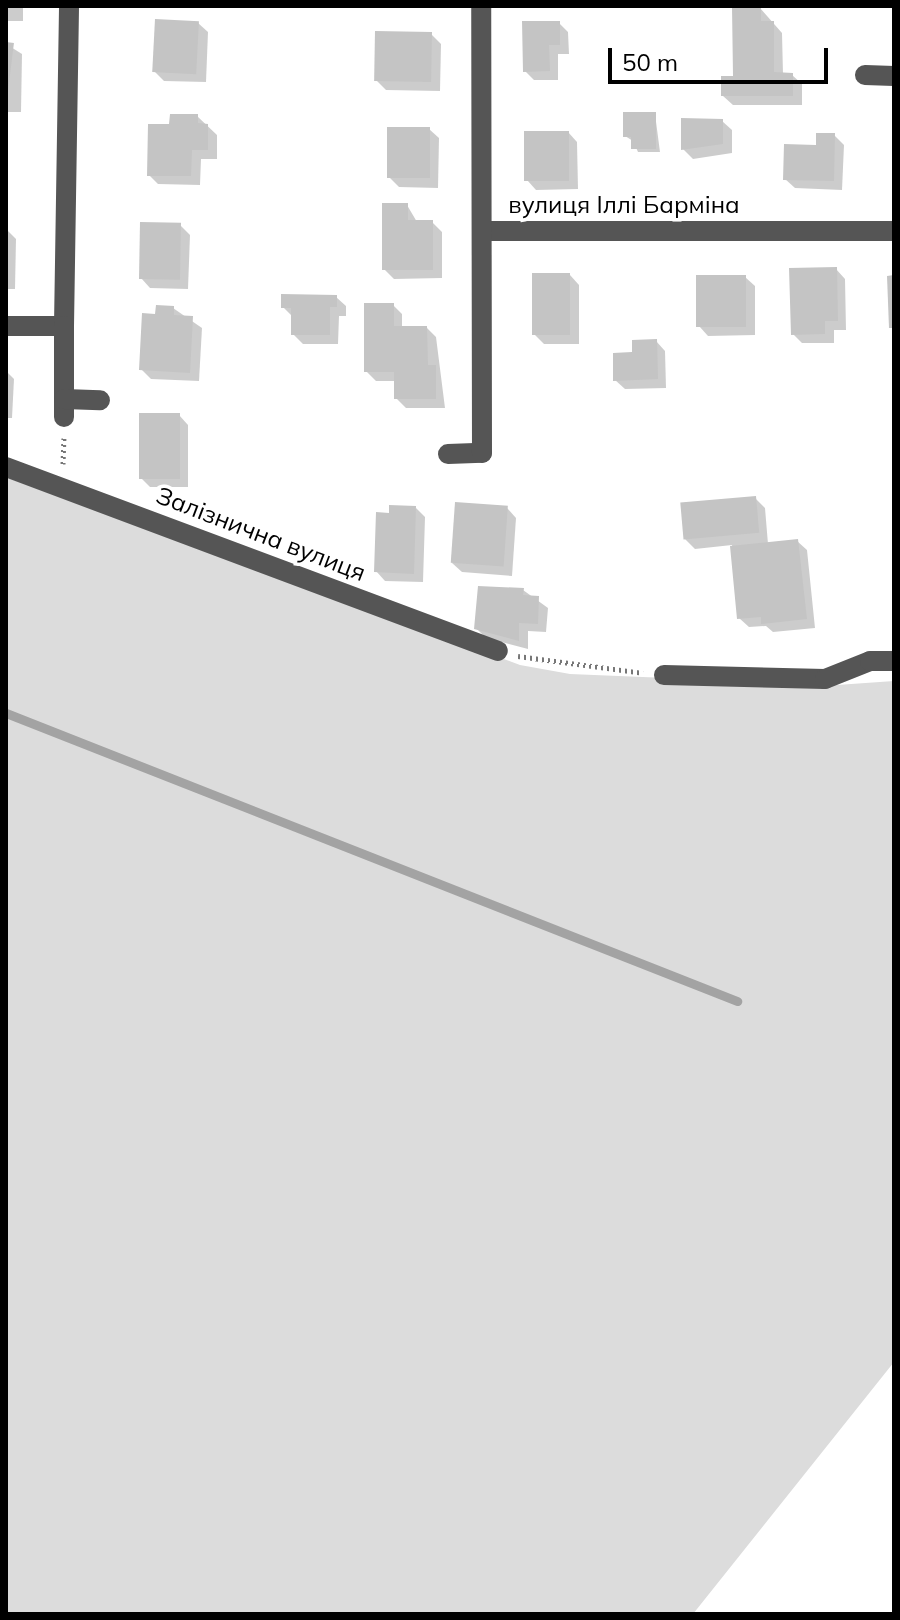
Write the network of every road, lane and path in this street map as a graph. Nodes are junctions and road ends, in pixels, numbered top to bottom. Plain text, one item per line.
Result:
1 (69, 6) edge
2 (481, 6) edge
3 (865, 75) dead end
4 (894, 76) edge
5 (482, 231) junction
6 (894, 231) edge
7 (6, 326) edge
8 (64, 326) junction
9 (100, 400) dead end
10 (64, 408) junction
11 (448, 454) dead end
12 (6, 467) edge
13 (60, 485) junction
14 (498, 651) joint
15 (894, 661) edge
16 (664, 675) joint

1 - 8 street
2 - 5 street, вулиця Іллі Барміна
3 - 4 street
5 - 6 street, вулиця Іллі Барміна
5 - 11 street
7 - 8 street
8 - 10 street
9 - 10 street
10 - 13 path
12 - 13 street, Залізнична вулиця
13 - 14 street, Залізнична вулиця
14 - 16 path
15 - 16 street

